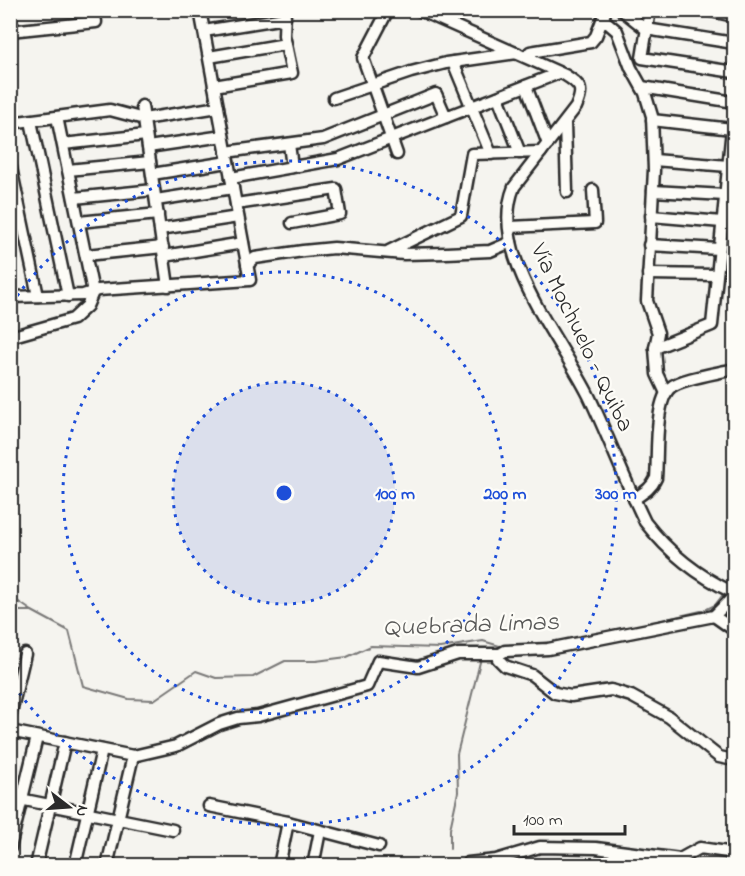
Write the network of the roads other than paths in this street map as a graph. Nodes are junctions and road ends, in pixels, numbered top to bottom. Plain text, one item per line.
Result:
1 (94, 10) edge
2 (200, 10) edge
3 (388, 10) edge
4 (419, 10) edge
5 (622, 10) edge
6 (650, 10) edge
7 (705, 10) edge
8 (285, 14) edge
9 (604, 15) edge
10 (735, 16) edge
11 (646, 29) junction
12 (10, 31) edge
13 (204, 31) junction
14 (735, 43) edge
15 (286, 44) junction
16 (522, 55) junction
17 (209, 57) junction
18 (453, 62) junction
19 (735, 72) edge
20 (559, 73) junction
21 (372, 85) junction
22 (214, 86) junction
23 (526, 86) junction
24 (642, 87) junction
25 (498, 97) junction
26 (334, 98) dead end
27 (735, 102) edge
28 (142, 106) dead end
29 (218, 107) junction
30 (471, 107) junction
31 (383, 115) junction
32 (57, 117) junction
33 (446, 117) junction
34 (144, 119) junction
35 (652, 120) junction
36 (31, 121) junction
37 (10, 123) edge
38 (565, 123) junction
39 (146, 135) junction
40 (223, 136) junction
41 (392, 138) junction
42 (63, 144) junction
43 (289, 144) junction
44 (148, 147) junction
45 (545, 148) junction
46 (520, 153) junction
47 (397, 154) dead end
48 (491, 154) junction
49 (227, 157) junction
50 (654, 160) junction
51 (150, 162) junction
52 (10, 163) edge
53 (728, 166) junction
54 (292, 167) junction
55 (68, 170) junction
56 (152, 174) junction
57 (232, 183) junction
58 (593, 190) dead end
59 (653, 191) junction
60 (567, 192) dead end
61 (155, 195) junction
62 (725, 195) junction
63 (74, 198) junction
64 (236, 204) junction
65 (158, 214) junction
66 (651, 216) junction
67 (238, 217) junction
68 (79, 222) junction
69 (722, 222) junction
70 (292, 223) dead end
71 (510, 227) junction
72 (160, 229) junction
73 (511, 242) junction
74 (243, 243) junction
75 (649, 245) junction
76 (719, 249) junction
77 (163, 251) junction
78 (387, 252) junction
79 (86, 255) junction
80 (247, 265) junction
81 (648, 274) junction
82 (716, 275) junction
83 (168, 286) junction
84 (93, 292) junction
85 (38, 296) junction
86 (68, 296) junction
87 (10, 297) edge
88 (10, 337) edge
89 (655, 348) junction
90 (735, 369) edge
91 (666, 393) junction
92 (634, 500) junction
93 (731, 591) edge
94 (714, 616) junction
95 (735, 630) edge
96 (25, 654) dead end
97 (500, 654) junction
98 (10, 717) edge
99 (10, 731) edge
100 (37, 737) junction
101 (65, 742) junction
102 (102, 750) junction
103 (133, 756) junction
104 (735, 760) edge
105 (10, 797) edge
106 (22, 799) junction
107 (50, 805) junction
108 (209, 806) dead end
109 (87, 813) junction
110 (118, 819) junction
111 (288, 822) junction
112 (173, 830) dead end
113 (320, 831) junction
114 (379, 846) dead end
115 (10, 848) edge
116 (735, 853) edge
117 (36, 866) edge
118 (75, 866) edge
119 (107, 866) edge
120 (279, 866) edge
121 (313, 866) edge
122 (467, 866) edge

1 - 12 street
2 - 13 street
3 - 21 street
4 - 16 street, Vía Mochuelo - Quiba
5 - 11 street
6 - 11 street
7 - 10 street
8 - 13 street
8 - 15 street
9 - 16 street
9 - 24 street
11 - 14 street
11 - 19 street
13 - 17 street
15 - 17 street
15 - 22 street
16 - 18 street
16 - 20 street, Vía Mochuelo - Quiba
17 - 22 street
18 - 21 street
18 - 30 street
20 - 23 street
20 - 38 street, Vía Mochuelo - Quiba
21 - 26 street
21 - 31 street
22 - 29 street
23 - 25 street
23 - 45 street
24 - 27 street
24 - 35 street
25 - 30 street
25 - 46 street
28 - 34 street
29 - 34 street
29 - 40 street
30 - 33 street
30 - 48 street
31 - 33 street
31 - 41 street
31 - 43 street
32 - 34 street
32 - 36 street
32 - 42 street
33 - 41 street
34 - 39 street
35 - 50 street
35 - 53 street
36 - 37 street
36 - 86 street
38 - 45 street, Vía Mochuelo - Quiba
38 - 60 street
39 - 42 street
39 - 44 street
40 - 44 street
40 - 49 street
41 - 47 street
41 - 54 street
42 - 55 street
43 - 49 street
43 - 54 street
44 - 51 street
45 - 46 street
45 - 71 street, Vía Mochuelo - Quiba
46 - 48 street
48 - 78 street
49 - 56 street
49 - 57 street
50 - 53 street
50 - 59 street
51 - 55 street
51 - 56 street
52 - 85 street
53 - 62 street
54 - 57 street
55 - 63 street
56 - 61 street
57 - 61 street
57 - 64 street
58 - 71 street
59 - 62 street
59 - 66 street
61 - 63 street
61 - 65 street
62 - 69 street
63 - 68 street
64 - 67 street
64 - 70 street
65 - 68 street
65 - 72 street
66 - 69 street
66 - 75 street
67 - 72 street
67 - 74 street
68 - 79 street
69 - 76 street
71 - 73 street, Vía Mochuelo - Quiba
72 - 77 street
73 - 78 street
73 - 92 street, Vía Mochuelo - Quiba
74 - 77 street
74 - 80 street
75 - 76 street
75 - 81 street
76 - 82 street
77 - 79 street
77 - 83 street
78 - 80 street
79 - 84 street
80 - 83 street
81 - 82 street
81 - 89 street
82 - 89 street
83 - 84 street
84 - 86 street
84 - 88 street
85 - 86 street
85 - 87 street
89 - 91 street
90 - 91 street
91 - 92 street
92 - 93 street, Vía Mochuelo - Quiba
93 - 94 street
94 - 95 street
94 - 97 street
96 - 98 street
97 - 103 street
97 - 104 street
99 - 100 street
100 - 101 street
100 - 106 street
101 - 102 street
101 - 107 street
102 - 103 street
102 - 109 street
103 - 110 street
105 - 106 street
106 - 107 street
106 - 115 street
107 - 109 street
107 - 117 street
108 - 111 street
109 - 110 street
109 - 118 street
110 - 112 street
110 - 119 street
111 - 113 street
111 - 120 street
113 - 114 street
113 - 121 street
116 - 122 street

